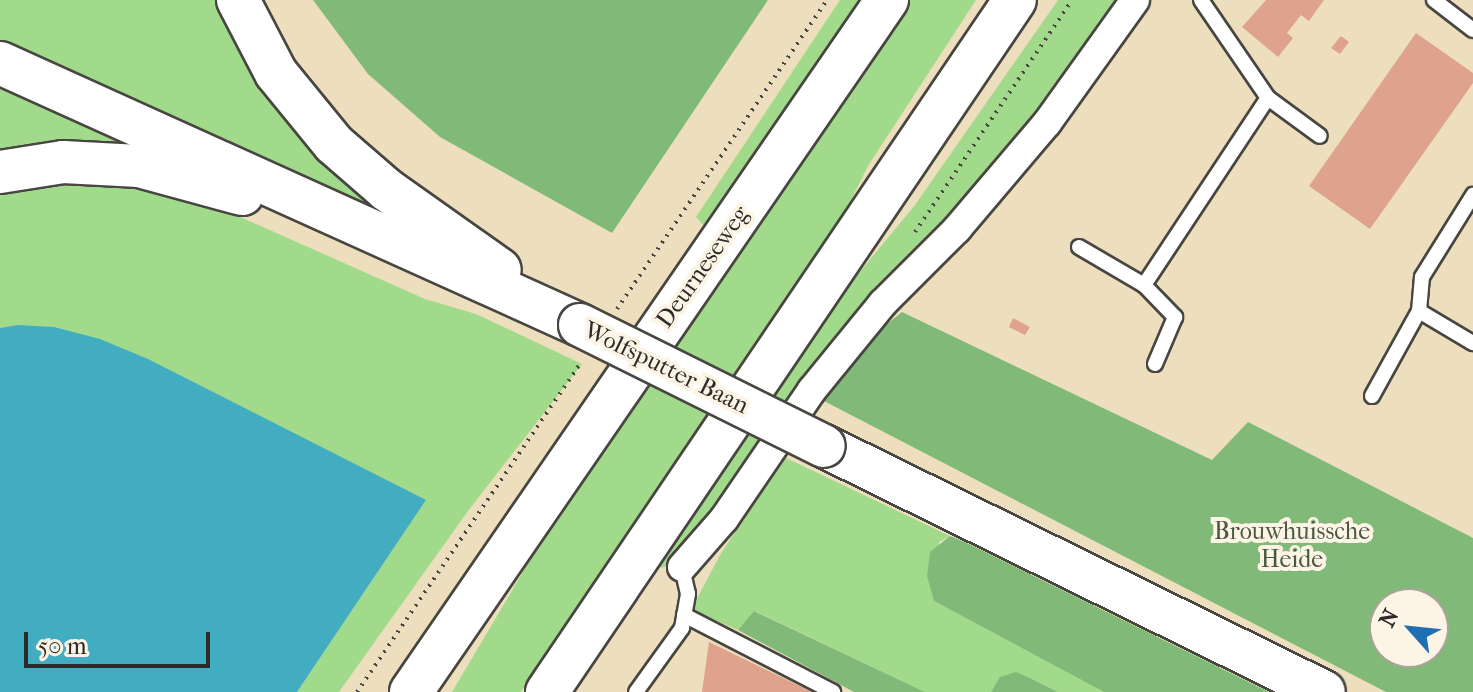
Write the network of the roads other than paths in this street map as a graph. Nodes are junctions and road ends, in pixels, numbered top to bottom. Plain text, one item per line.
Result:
1 (238, 0) edge
2 (887, 0) edge
3 (1015, 0) edge
4 (1135, 0) edge
5 (1201, 0) edge
6 (1434, 0) edge
7 (1470, 21) edge
8 (0, 63) edge
9 (1268, 98) junction
10 (1320, 136) dead end
11 (0, 172) edge
12 (1473, 195) edge
13 (1079, 247) dead end
14 (412, 251) junction
15 (1144, 285) junction
16 (1419, 311) junction
17 (580, 325) junction
18 (1473, 343) edge
19 (1155, 364) dead end
20 (1372, 396) dead end
21 (682, 567) joint
22 (684, 615) junction
23 (411, 692) edge
24 (547, 692) edge
25 (636, 692) edge
26 (833, 692) edge
27 (1324, 692) edge

1 - 17 main road
2 - 23 main road, Deurneseweg
3 - 24 main road
4 - 21 street
5 - 9 lane
6 - 7 lane
8 - 14 main road, Wolfsputter Baan
9 - 10 lane
9 - 15 lane
11 - 14 main road
12 - 16 lane
13 - 15 lane
14 - 17 main road, Wolfsputter Baan
15 - 19 lane
16 - 18 lane
16 - 20 lane
17 - 27 main road, Wolfsputter Baan, bridge
21 - 22 lane
22 - 25 lane
22 - 26 lane

